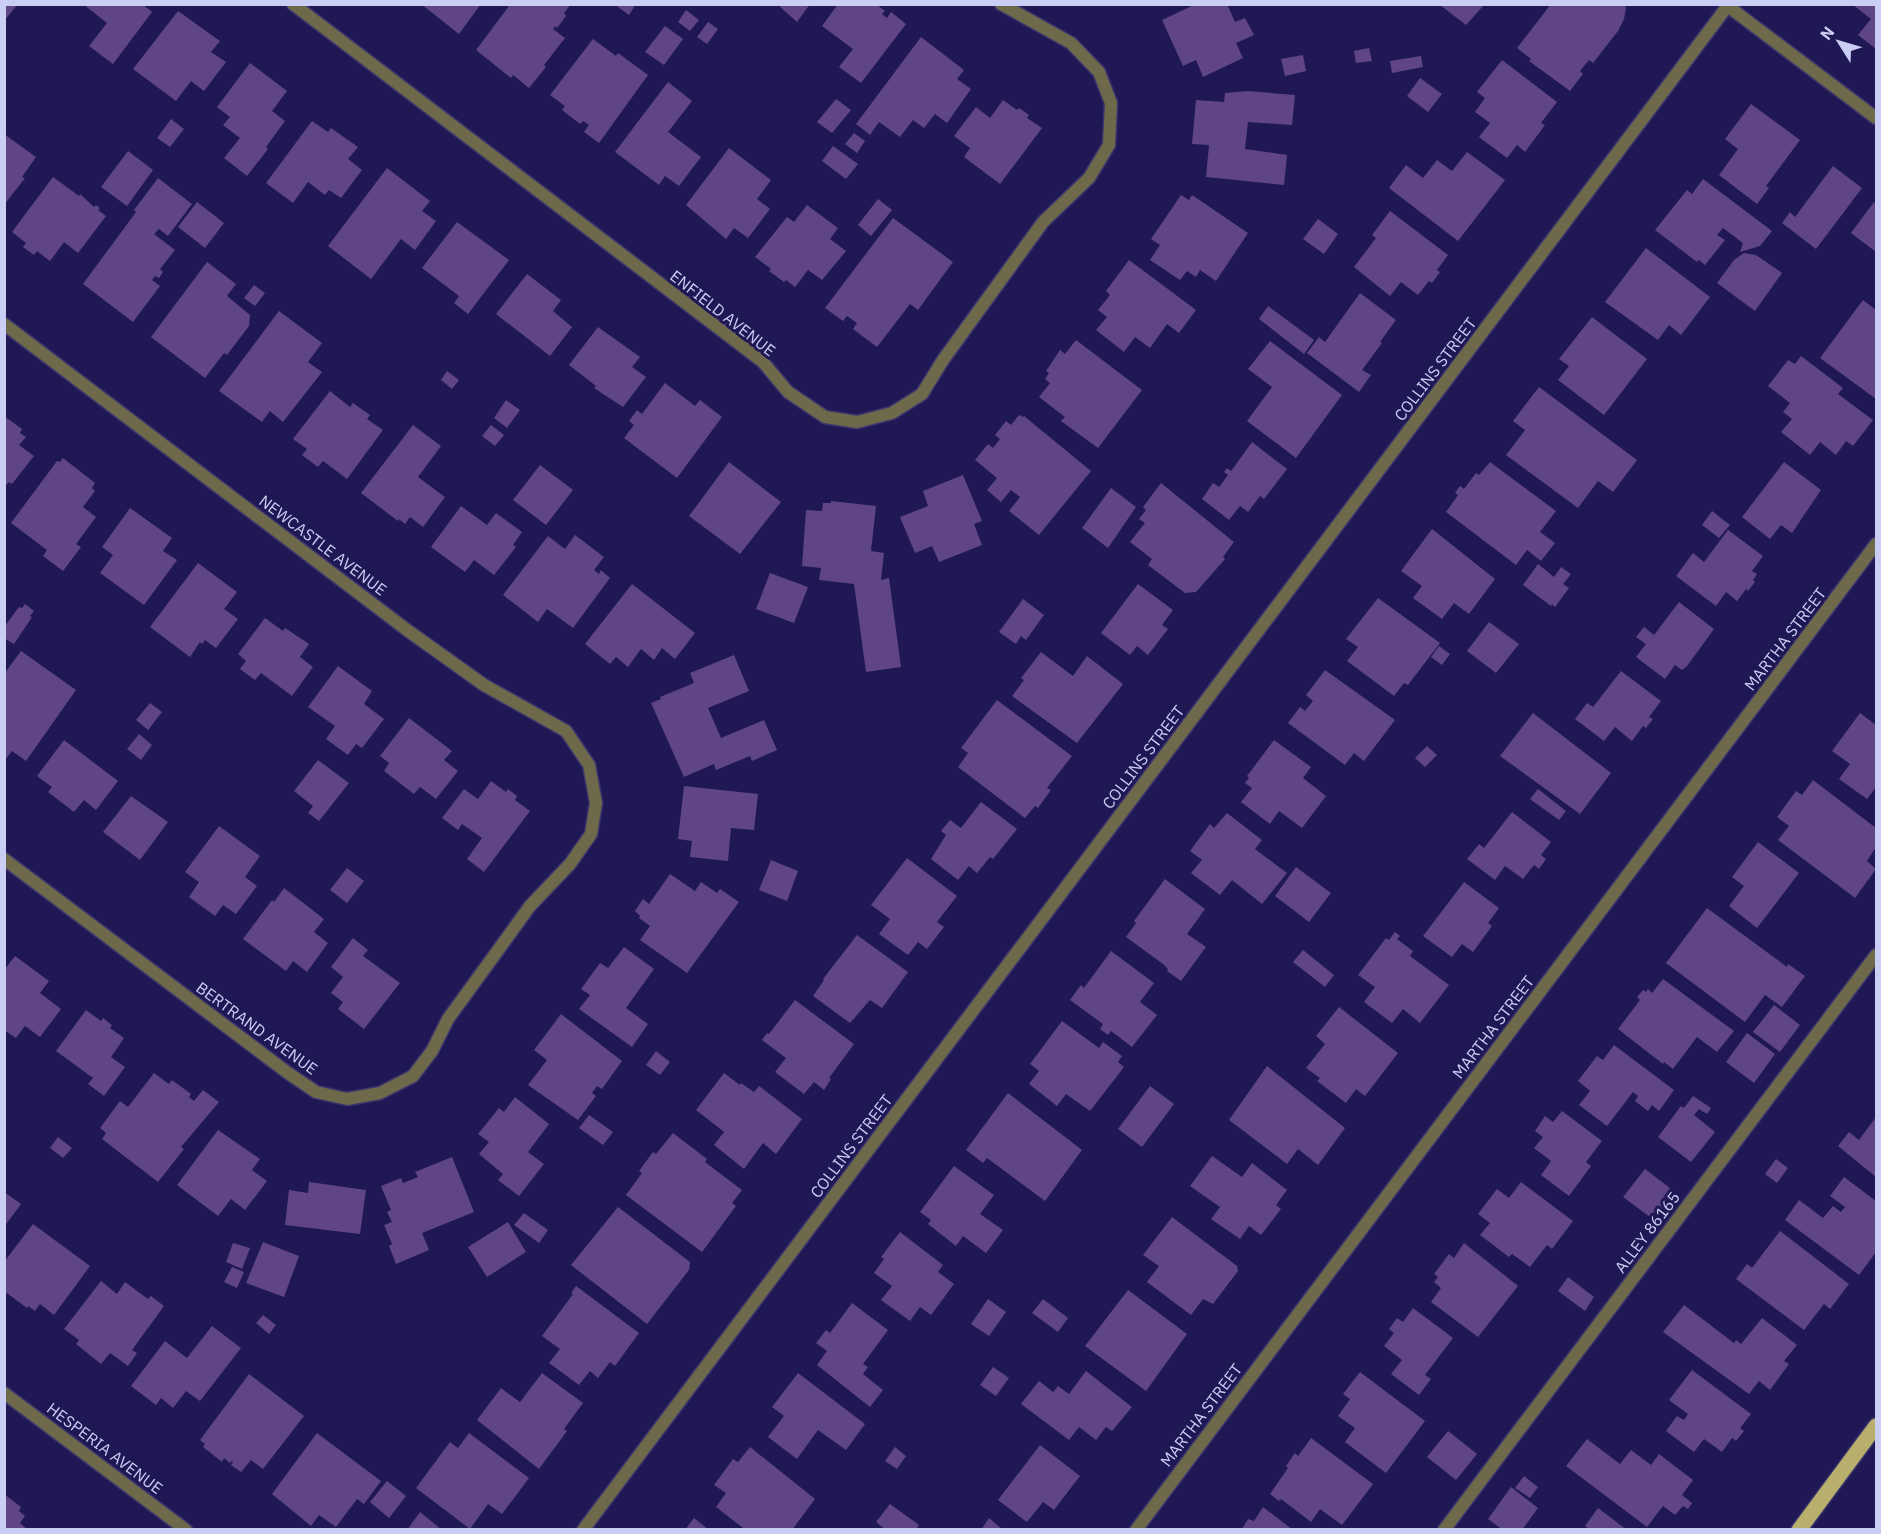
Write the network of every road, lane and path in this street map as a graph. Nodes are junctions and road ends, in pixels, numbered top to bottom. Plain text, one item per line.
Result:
1 (293, 4) edge
2 (1001, 4) edge
3 (1727, 5) edge
4 (1876, 118) edge
5 (4, 324) edge
6 (1876, 544) edge
7 (596, 803) joint
8 (4, 859) edge
9 (1876, 955) edge
10 (4, 1393) edge
11 (1876, 1426) edge
12 (186, 1530) edge
13 (583, 1530) edge
14 (1136, 1530) edge
15 (1444, 1530) edge
16 (1799, 1530) edge

1 - 2 street, ENFIELD AVENUE
3 - 4 street
3 - 13 street, COLLINS STREET
5 - 7 street, NEWCASTLE AVENUE
6 - 14 street, MARTHA STREET
7 - 8 street, BERTRAND AVENUE
9 - 15 street, ALLEY 86165
10 - 12 street, HESPERIA AVENUE
11 - 16 main road

